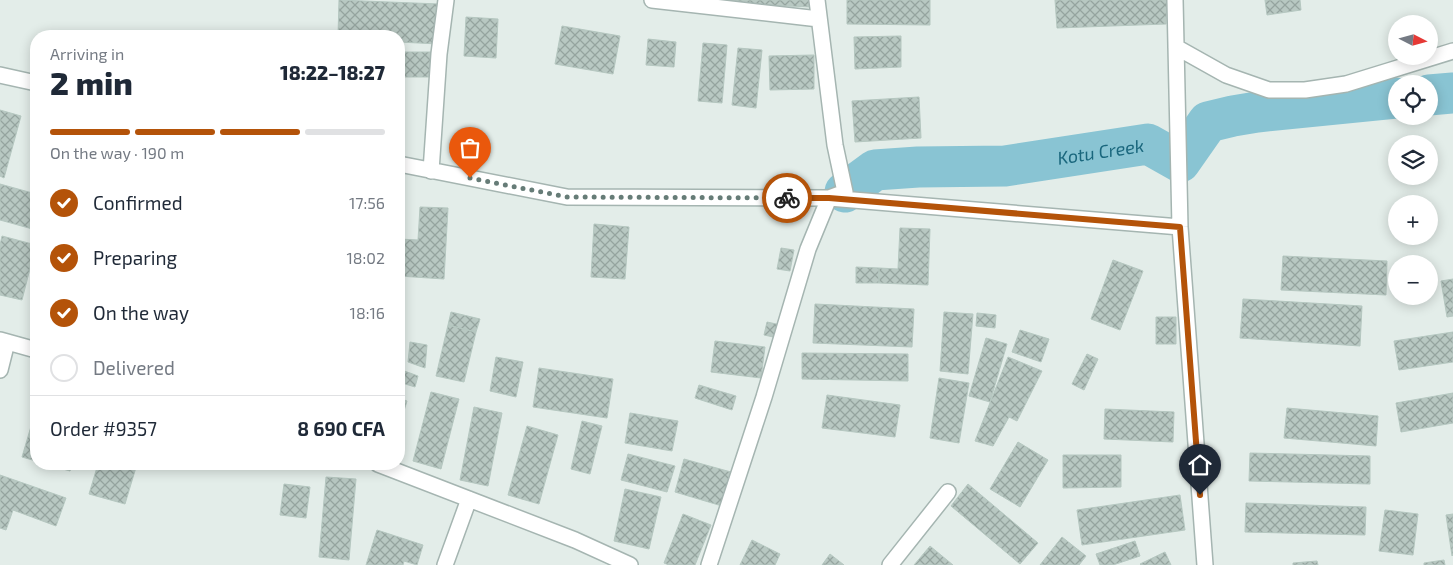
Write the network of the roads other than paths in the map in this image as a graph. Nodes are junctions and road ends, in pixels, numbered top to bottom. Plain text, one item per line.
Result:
1 (446, 0) edge
2 (652, 0) edge
3 (817, 0) edge
4 (1174, 0) edge
5 (819, 19) junction
6 (1176, 47) junction
7 (1453, 51) edge
8 (0, 75) edge
9 (30, 82) edge
10 (405, 165) edge
11 (431, 171) junction
12 (829, 198) junction
13 (1180, 227) junction
14 (4, 341) edge
15 (30, 348) edge
16 (0, 370) edge
17 (394, 470) edge
18 (948, 492) dead end
19 (469, 499) junction
20 (445, 565) edge
21 (630, 565) edge
22 (709, 565) edge
23 (890, 565) edge
24 (1204, 565) edge

1 - 11 street
2 - 5 street
3 - 5 street
4 - 6 street
5 - 12 street
6 - 7 street
6 - 13 street
8 - 9 street
10 - 11 street
11 - 12 street
12 - 13 street
12 - 22 street
13 - 24 street
14 - 15 street
14 - 16 street
17 - 19 street
18 - 23 street
19 - 20 street
19 - 21 street

